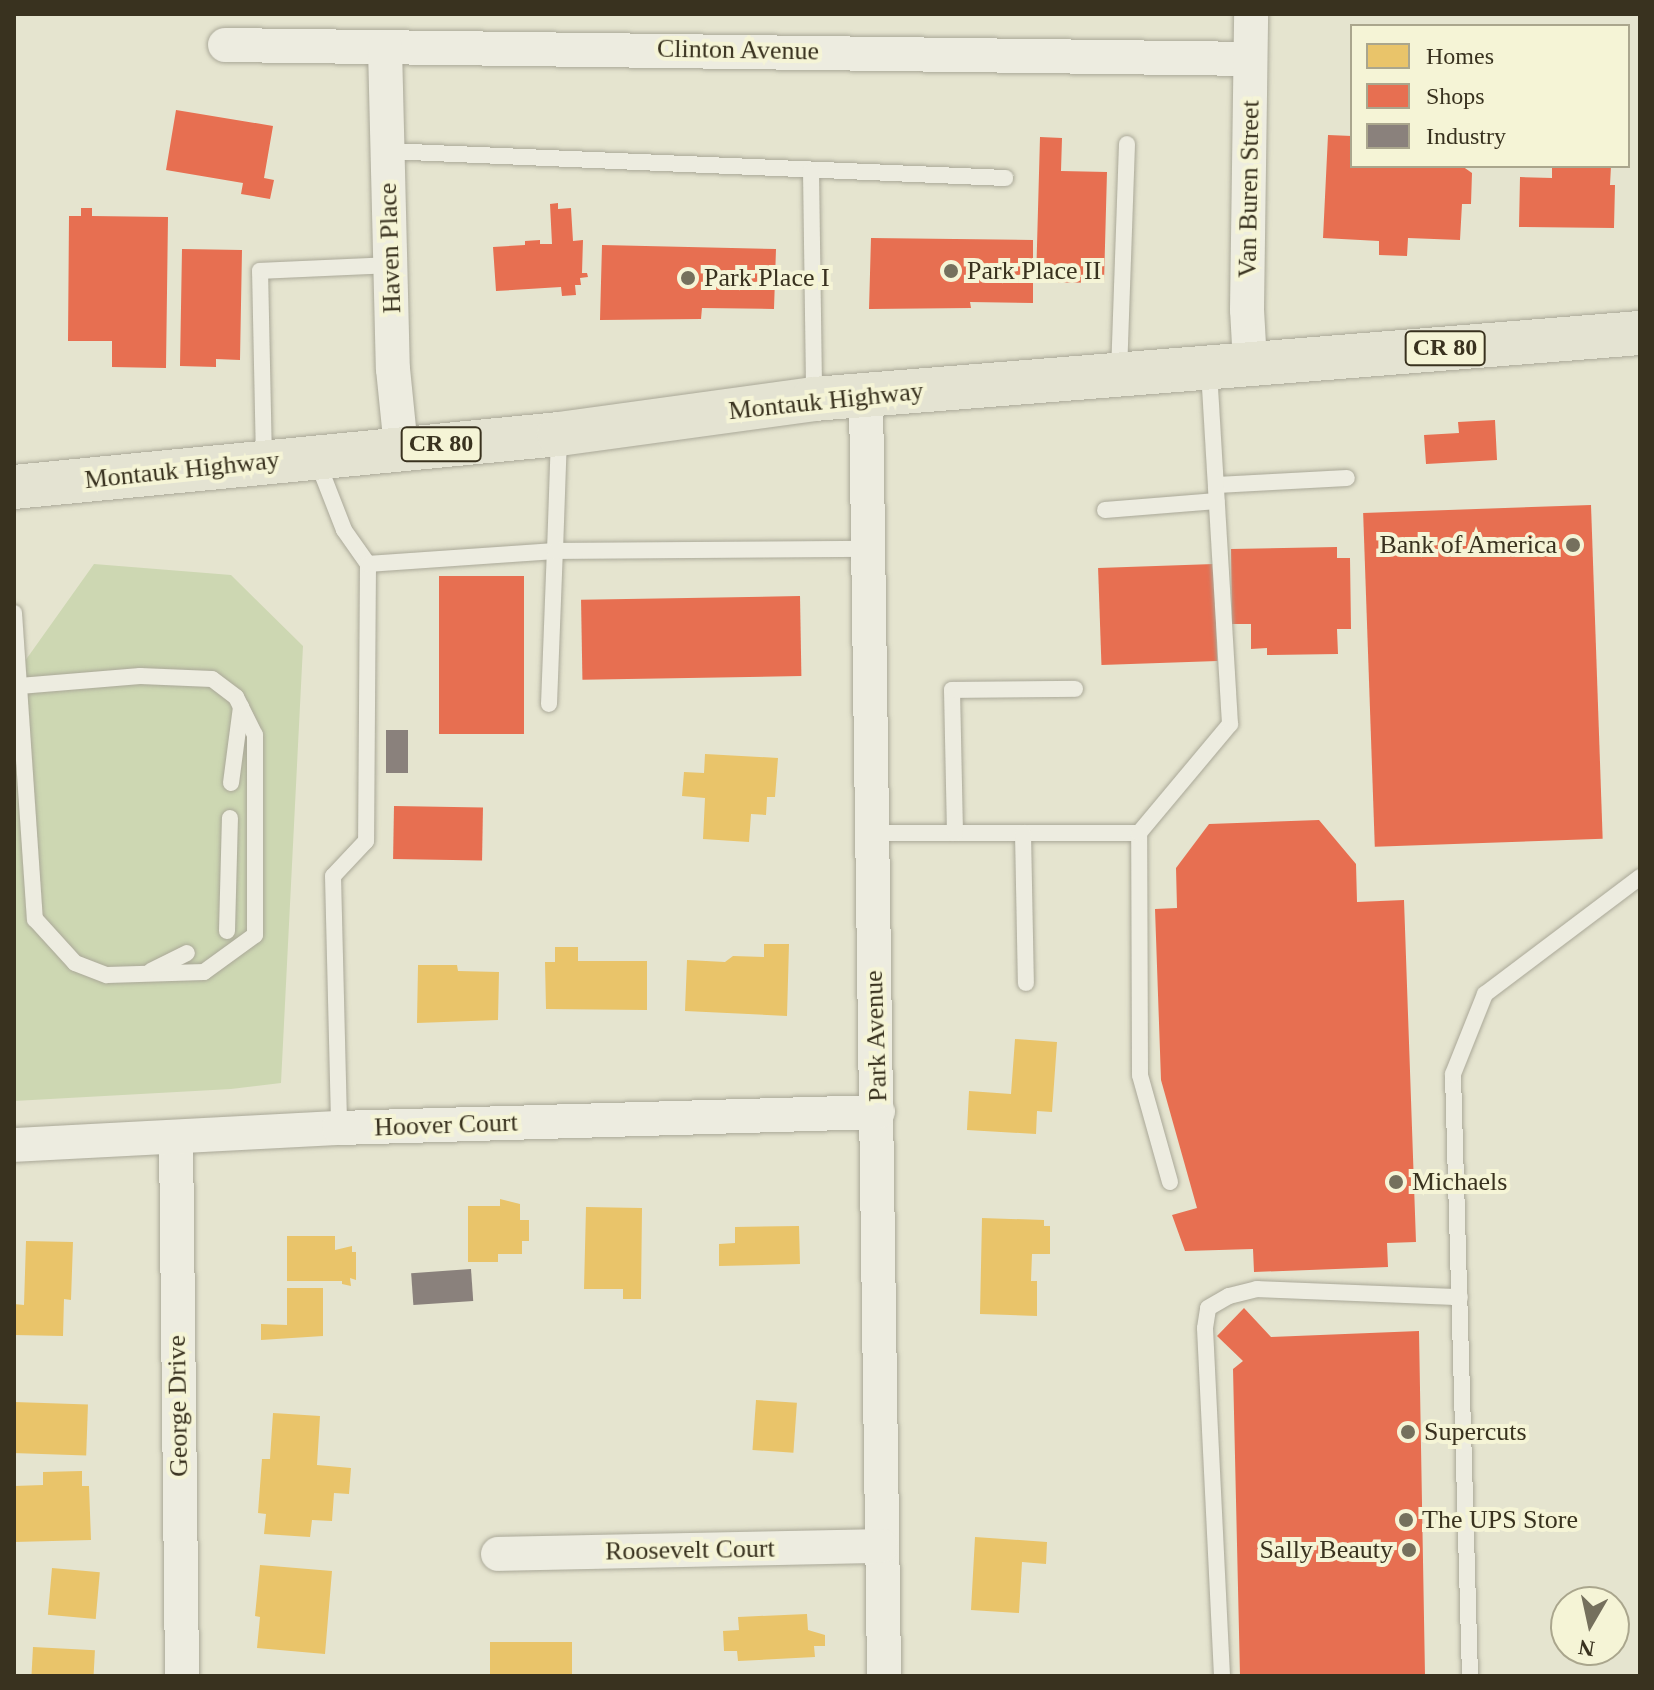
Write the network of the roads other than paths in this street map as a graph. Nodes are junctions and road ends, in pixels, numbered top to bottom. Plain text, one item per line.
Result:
1 (1251, 14) edge
2 (225, 45) dead end
3 (385, 48) junction
4 (1250, 59) junction
5 (1127, 144) dead end
6 (387, 151) junction
7 (811, 171) junction
8 (1005, 178) dead end
9 (390, 265) junction
10 (1640, 333) edge
11 (1230, 365) junction
12 (1119, 374) junction
13 (866, 397) junction
14 (814, 399) junction
15 (559, 434) junction
16 (401, 448) junction
17 (316, 457) junction
18 (264, 462) junction
19 (1347, 478) dead end
20 (14, 487) edge
21 (1217, 493) junction
22 (1105, 510) dead end
23 (868, 549) junction
24 (555, 551) junction
25 (368, 564) junction
26 (14, 613) edge
27 (19, 686) junction
28 (1075, 689) dead end
29 (549, 704) dead end
30 (241, 707) junction
31 (231, 783) dead end
32 (230, 818) dead end
33 (870, 833) junction
34 (955, 833) junction
35 (1023, 833) junction
36 (1139, 833) junction
37 (1640, 877) edge
38 (227, 931) dead end
39 (187, 953) dead end
40 (146, 974) junction
41 (1026, 983) dead end
42 (878, 1112) junction
43 (339, 1128) junction
44 (176, 1137) junction
45 (14, 1145) edge
46 (1170, 1182) dead end
47 (1460, 1297) junction
48 (881, 1546) junction
49 (498, 1554) dead end
50 (182, 1676) edge
51 (884, 1676) edge
52 (1222, 1676) edge
53 (1470, 1676) edge

1 - 4 street, Van Buren Street
2 - 3 street, Clinton Avenue
3 - 4 street, Clinton Avenue
3 - 6 street, Haven Place
4 - 11 street, Van Buren Street
5 - 12 lane
6 - 7 lane
6 - 9 street, Haven Place
7 - 8 lane
7 - 14 lane
9 - 16 street, Haven Place
9 - 18 lane
10 - 11 main road, Montauk Highway / CR 80
11 - 12 main road, Montauk Highway / CR 80
11 - 21 lane
12 - 13 main road, Montauk Highway / CR 80
13 - 14 main road, Montauk Highway / CR 80
13 - 23 street, Park Avenue
14 - 15 main road, Montauk Highway / CR 80
15 - 16 main road, Montauk Highway / CR 80
15 - 24 lane
16 - 17 main road, Montauk Highway / CR 80
17 - 18 main road, Montauk Highway / CR 80
17 - 25 lane
18 - 20 main road, Montauk Highway / CR 80
19 - 21 lane
21 - 22 lane
21 - 36 lane
23 - 24 lane
23 - 33 street, Park Avenue
24 - 25 lane
24 - 29 lane
25 - 43 lane
26 - 27 lane
27 - 30 lane
27 - 40 lane
28 - 34 lane
30 - 31 lane
30 - 40 lane
32 - 38 lane
33 - 34 lane
33 - 42 street, Park Avenue
34 - 35 lane
35 - 36 lane
35 - 41 lane
36 - 46 lane
37 - 47 lane
39 - 40 lane
42 - 43 street, Hoover Court
42 - 48 street, Park Avenue
43 - 44 street, Hoover Court
44 - 45 street, Hoover Court
44 - 50 street, George Drive
47 - 52 lane
47 - 53 lane
48 - 49 street, Roosevelt Court
48 - 51 street, Park Avenue

